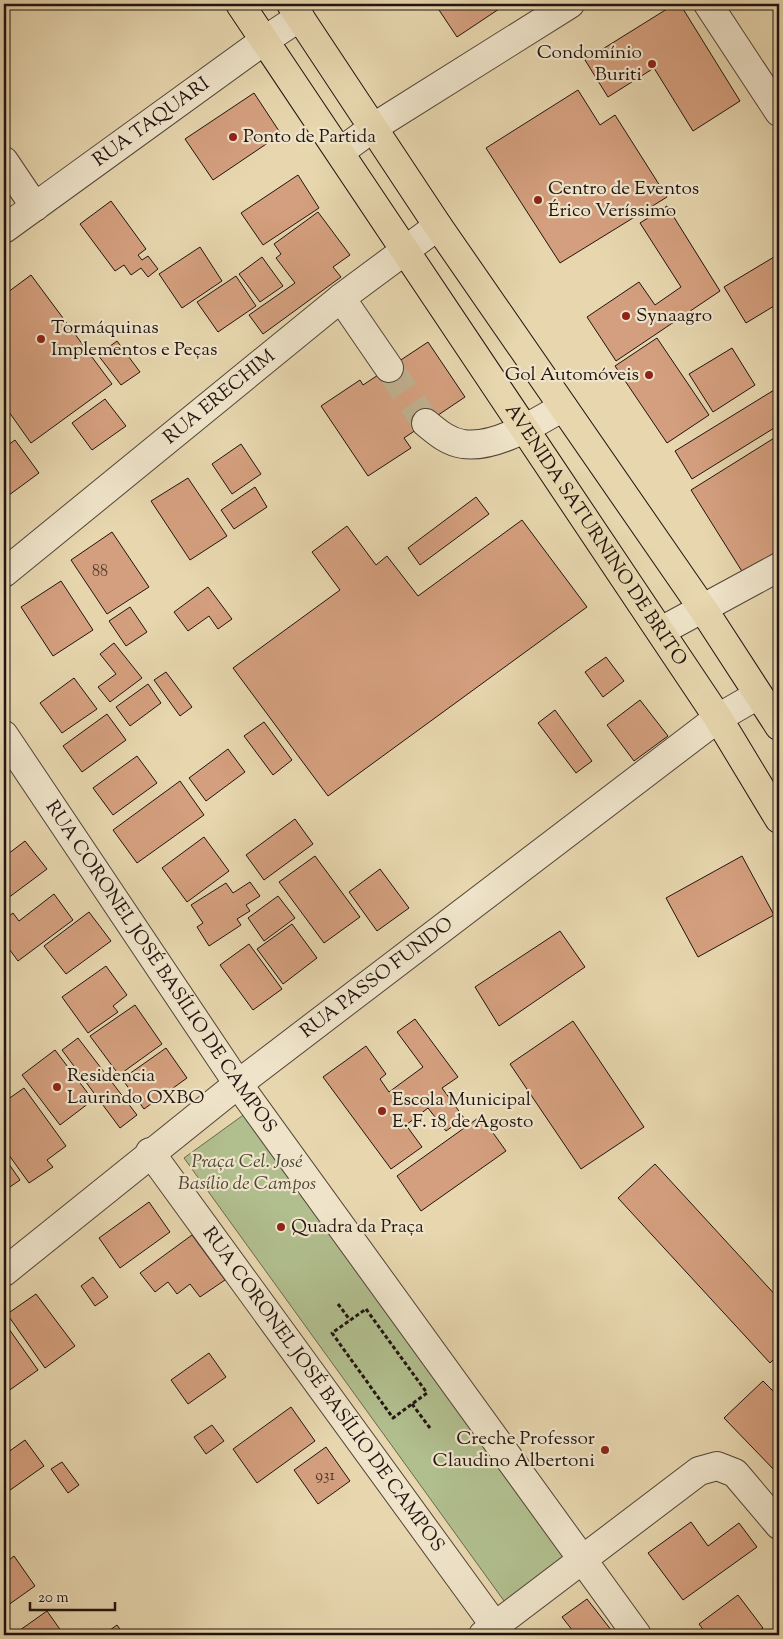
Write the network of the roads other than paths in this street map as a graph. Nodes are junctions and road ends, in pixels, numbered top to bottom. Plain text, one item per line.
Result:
1 (240, 4) edge
2 (570, 4) edge
3 (708, 4) edge
4 (296, 11) edge
5 (264, 40) junction
6 (779, 112) edge
7 (374, 127) junction
8 (340, 152) junction
9 (4, 161) edge
10 (35, 207) junction
11 (438, 226) junction
12 (4, 229) edge
13 (407, 250) junction
14 (341, 298) junction
15 (389, 368) tunnel mouth
16 (563, 406) junction
17 (426, 423) tunnel mouth
18 (526, 428) junction
19 (779, 567) edge
20 (4, 573) edge
21 (703, 608) junction
22 (660, 632) junction
23 (758, 695) junction
24 (718, 718) junction
25 (779, 726) edge
26 (4, 734) edge
27 (779, 819) edge
28 (238, 1084) junction
29 (150, 1152) junction
30 (4, 1272) edge
31 (779, 1525) edge
32 (585, 1560) junction
33 (489, 1631) edge
34 (637, 1635) edge

1 - 5 main road, AVENIDA SATURNINO DE BRITO
2 - 7 street
3 - 6 street
4 - 5 street, RUA TAQUARI
4 - 7 main road
5 - 8 main road, AVENIDA SATURNINO DE BRITO
5 - 10 street, RUA TAQUARI
7 - 8 street
7 - 11 main road
8 - 13 main road, AVENIDA SATURNINO DE BRITO
9 - 10 street
10 - 12 street, RUA TAQUARI
11 - 13 street, RUA ERECHIM
11 - 16 main road
13 - 14 street, RUA ERECHIM
13 - 18 main road, AVENIDA SATURNINO DE BRITO
14 - 15 street
14 - 20 street, RUA ERECHIM
16 - 18 street
16 - 21 main road
17 - 18 street
18 - 22 main road, AVENIDA SATURNINO DE BRITO
19 - 21 street
21 - 22 street
21 - 23 main road
22 - 24 main road, AVENIDA SATURNINO DE BRITO
23 - 24 street, RUA PASSO FUNDO
23 - 25 main road
24 - 27 main road, AVENIDA SATURNINO DE BRITO
24 - 28 street, RUA PASSO FUNDO
26 - 28 street, RUA CORONEL JOSÉ BASÍLIO DE CAMPOS
28 - 29 street, RUA PASSO FUNDO
28 - 32 street, RUA CORONEL JOSÉ BASÍLIO DE CAMPOS
29 - 30 street, RUA PASSO FUNDO
29 - 33 street, RUA CORONEL JOSÉ BASÍLIO DE CAMPOS
31 - 32 street
32 - 33 street
32 - 34 street, RUA CORONEL JOSÉ BASÍLIO DE CAMPOS

